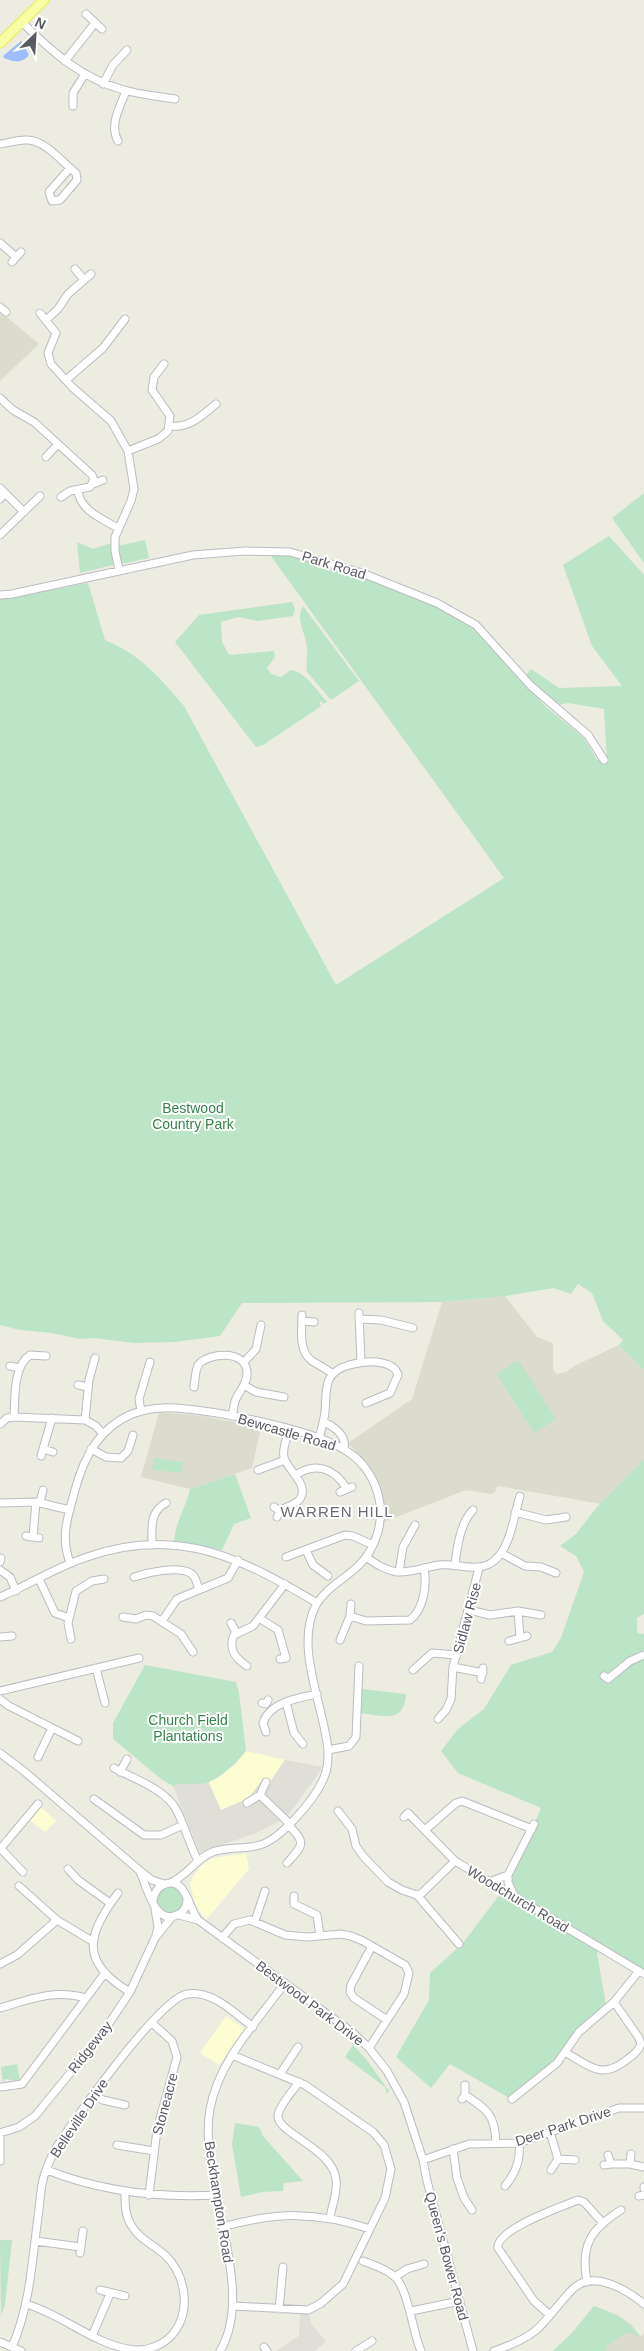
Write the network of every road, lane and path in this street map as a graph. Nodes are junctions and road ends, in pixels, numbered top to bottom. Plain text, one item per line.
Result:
1 (44, 0) edge
2 (86, 14) dead end
3 (22, 22) junction
4 (95, 23) junction
5 (102, 29) dead end
6 (0, 43) edge
7 (127, 50) dead end
8 (64, 61) junction
9 (85, 74) junction
10 (103, 84) junction
11 (126, 91) junction
12 (175, 99) dead end
13 (73, 106) dead end
14 (118, 141) dead end
15 (0, 144) edge
16 (70, 168) junction
17 (0, 243) edge
18 (16, 257) dead end
19 (76, 269) dead end
20 (91, 274) dead end
21 (84, 280) junction
22 (0, 306) edge
23 (6, 312) dead end
24 (40, 313) dead end
25 (125, 319) dead end
26 (46, 320) junction
27 (160, 366) dead end
28 (66, 380) junction
29 (0, 398) edge
30 (216, 404) dead end
31 (170, 426) junction
32 (57, 445) junction
33 (128, 451) junction
34 (46, 457) dead end
35 (104, 480) dead end
36 (93, 484) junction
37 (78, 491) junction
38 (2, 493) edge
39 (40, 496) dead end
40 (61, 497) dead end
41 (24, 512) junction
42 (118, 528) junction
43 (2, 530) edge
44 (119, 570) junction
45 (0, 595) edge
46 (604, 760) dead end
47 (314, 1322) dead end
48 (409, 1325) dead end
49 (258, 1328) dead end
50 (41, 1358) dead end
51 (92, 1362) dead end
52 (244, 1362) junction
53 (361, 1362) junction
54 (10, 1366) dead end
55 (20, 1368) junction
56 (157, 1369) dead end
57 (332, 1374) junction
58 (193, 1383) dead end
59 (78, 1384) dead end
60 (244, 1385) junction
61 (88, 1388) junction
62 (281, 1398) dead end
63 (370, 1403) dead end
64 (141, 1411) junction
65 (14, 1416) junction
66 (232, 1416) junction
67 (52, 1418) junction
68 (85, 1420) junction
69 (323, 1422) junction
70 (0, 1424) edge
71 (289, 1430) junction
72 (104, 1434) junction
73 (318, 1439) junction
74 (140, 1443) dead end
75 (90, 1449) junction
76 (344, 1449) junction
77 (53, 1452) dead end
78 (285, 1460) junction
79 (261, 1466) dead end
80 (296, 1475) junction
81 (346, 1489) dead end
82 (43, 1490) dead end
83 (520, 1496) dead end
84 (0, 1502) edge
85 (38, 1502) junction
86 (161, 1503) dead end
87 (70, 1510) junction
88 (277, 1512) dead end
89 (469, 1512) dead end
90 (515, 1512) junction
91 (561, 1515) dead end
92 (414, 1530) dead end
93 (32, 1537) dead end
94 (152, 1545) junction
95 (373, 1545) junction
96 (306, 1550) junction
97 (502, 1553) junction
98 (289, 1554) dead end
99 (366, 1557) junction
100 (238, 1560) junction
101 (70, 1563) junction
102 (455, 1565) junction
103 (424, 1568) junction
104 (479, 1568) junction
105 (553, 1569) dead end
106 (0, 1570) edge
107 (398, 1572) junction
108 (323, 1576) dead end
109 (134, 1577) dead end
110 (38, 1579) junction
111 (104, 1579) dead end
112 (285, 1584) junction
113 (199, 1590) junction
114 (16, 1591) junction
115 (0, 1598) edge
116 (317, 1603) junction
117 (351, 1604) dead end
118 (469, 1610) junction
119 (518, 1611) junction
120 (538, 1612) dead end
121 (128, 1615) dead end
122 (350, 1616) junction
123 (69, 1618) junction
124 (259, 1618) junction
125 (162, 1622) junction
126 (231, 1623) dead end
127 (236, 1632) junction
128 (339, 1635) dead end
129 (71, 1639) dead end
130 (509, 1641) dead end
131 (193, 1652) dead end
132 (457, 1655) junction
133 (644, 1655) edge
134 (135, 1657) dead end
135 (411, 1658) dead end
136 (280, 1659) dead end
137 (247, 1666) dead end
138 (453, 1667) junction
139 (96, 1668) junction
140 (357, 1669) dead end
141 (482, 1673) dead end
142 (604, 1676) dead end
143 (0, 1690) edge
144 (317, 1694) junction
145 (0, 1700) edge
146 (105, 1702) dead end
147 (286, 1702) junction
148 (439, 1714) dead end
149 (52, 1728) junction
150 (262, 1730) dead end
151 (78, 1741) dead end
152 (299, 1743) dead end
153 (328, 1750) junction
154 (38, 1752) dead end
155 (0, 1753) edge
156 (127, 1759) dead end
157 (266, 1782) dead end
158 (260, 1795) junction
159 (94, 1799) dead end
160 (247, 1802) dead end
161 (38, 1804) dead end
162 (25, 1808) dead end
163 (338, 1810) dead end
164 (31, 1813) junction
165 (404, 1817) dead end
166 (289, 1824) junction
167 (183, 1825) junction
168 (424, 1830) junction
169 (0, 1848) edge
170 (198, 1861) junction
171 (292, 1862) dead end
172 (455, 1862) junction
173 (68, 1869) dead end
174 (139, 1870) junction
175 (189, 1871) junction
176 (23, 1872) dead end
177 (508, 1875) junction
178 (489, 1882) junction
179 (167, 1884) junction
180 (19, 1886) dead end
181 (185, 1891) junction
182 (266, 1891) dead end
183 (118, 1893) dead end
184 (416, 1895) junction
185 (294, 1896) dead end
186 (514, 1896) junction
187 (187, 1899) junction
188 (110, 1903) junction
189 (154, 1904) junction
190 (175, 1916) junction
191 (58, 1920) junction
192 (198, 1920) junction
193 (255, 1921) junction
194 (320, 1936) junction
195 (155, 1938) junction
196 (222, 1938) junction
197 (92, 1941) junction
198 (459, 1944) dead end
199 (372, 1946) junction
200 (0, 1964) edge
201 (642, 1972) edge
202 (105, 1973) junction
203 (285, 1983) junction
204 (130, 1992) junction
205 (86, 1998) junction
206 (614, 2002) junction
207 (0, 2008) edge
208 (387, 2020) junction
209 (152, 2023) junction
210 (253, 2026) junction
211 (369, 2048) junction
212 (295, 2049) dead end
213 (566, 2053) junction
214 (232, 2055) junction
215 (280, 2074) junction
216 (299, 2082) junction
217 (464, 2085) dead end
218 (6, 2087) dead end
219 (93, 2095) junction
220 (512, 2099) dead end
221 (121, 2106) dead end
222 (644, 2108) edge
223 (550, 2132) junction
224 (0, 2133) edge
225 (496, 2143) junction
226 (520, 2143) junction
227 (117, 2145) dead end
228 (452, 2149) junction
229 (154, 2151) junction
230 (631, 2154) dead end
231 (608, 2155) dead end
232 (558, 2159) junction
233 (424, 2160) junction
234 (575, 2160) dead end
235 (0, 2161) edge
236 (630, 2164) junction
237 (644, 2167) edge
238 (47, 2170) junction
239 (551, 2170) dead end
240 (505, 2186) dead end
241 (125, 2192) junction
242 (149, 2195) junction
243 (217, 2195) junction
244 (471, 2204) dead end
245 (621, 2210) dead end
246 (330, 2217) junction
247 (602, 2222) junction
248 (222, 2227) junction
249 (370, 2229) junction
250 (83, 2231) dead end
251 (35, 2241) junction
252 (363, 2261) dead end
253 (424, 2264) dead end
254 (285, 2271) dead end
255 (395, 2277) junction
256 (587, 2282) junction
257 (100, 2290) dead end
258 (110, 2294) junction
259 (125, 2296) dead end
260 (460, 2301) junction
261 (26, 2304) junction
262 (644, 2304) edge
263 (234, 2306) junction
264 (280, 2309) junction
265 (411, 2311) junction
266 (550, 2315) junction
267 (92, 2336) junction
268 (0, 2342) edge
269 (369, 2345) dead end
270 (12, 2347) junction
271 (21, 2351) edge
272 (220, 2351) edge
273 (356, 2351) edge
274 (421, 2351) edge
275 (473, 2351) edge
276 (494, 2351) edge

1 - 3 main road
2 - 4 street
3 - 6 main road
3 - 8 street
4 - 5 street
4 - 8 street
7 - 10 street
8 - 9 street
9 - 10 street
9 - 13 street
10 - 11 street
11 - 12 street
11 - 14 street
15 - 16 street
16 - 16 street
17 - 18 street
19 - 21 street
20 - 21 street
21 - 26 street
22 - 23 street
24 - 26 street
25 - 28 street
26 - 28 street
27 - 31 street
28 - 33 street
29 - 32 street
30 - 31 street
31 - 33 street
32 - 34 street
32 - 36 street
33 - 42 street
35 - 36 street
36 - 37 street
37 - 40 street
37 - 42 street
38 - 41 street
39 - 41 street
41 - 43 street
42 - 44 street
44 - 45 street, Park Road
44 - 46 street, Park Road
47 - 57 street
48 - 53 street
49 - 52 street
50 - 55 street
51 - 61 street
52 - 58 street
52 - 60 street
53 - 57 street
53 - 63 street
54 - 55 street
55 - 65 street
56 - 64 street
57 - 69 street
59 - 61 street
60 - 62 street
60 - 66 street
61 - 68 street
64 - 66 street, Bewcastle Road
64 - 72 street, Bewcastle Road
65 - 67 street
65 - 70 street
66 - 71 street, Bewcastle Road
67 - 68 street
67 - 77 street
68 - 72 street
69 - 73 street
69 - 76 street
71 - 73 street, Bewcastle Road
71 - 78 street
72 - 75 street, Bewcastle Road
73 - 76 street, Bewcastle Road
74 - 75 street
75 - 87 street, Bewcastle Road
76 - 95 street, Bewcastle Road
78 - 79 street
78 - 80 street
80 - 81 street
80 - 88 street
82 - 85 street
83 - 90 street
84 - 85 street
85 - 87 street
85 - 93 street
86 - 94 street
87 - 101 street, Bewcastle Road
89 - 102 street
90 - 91 street
90 - 97 street
92 - 107 street
94 - 100 street
94 - 101 street
95 - 96 street
95 - 99 street, Bewcastle Road
96 - 98 street
96 - 108 street
97 - 104 street
97 - 105 street
99 - 107 street
99 - 116 street, Bewcastle Road
100 - 112 street
100 - 113 street
101 - 110 street
102 - 103 street
102 - 104 street
103 - 107 street
103 - 122 street
104 - 118 street, Sidlaw Rise
106 - 114 street
109 - 113 street
110 - 114 street
110 - 123 street
111 - 123 street
112 - 116 street
112 - 124 street
113 - 125 street
114 - 115 street
116 - 144 street, Bewcastle Road
117 - 122 street
118 - 119 street
118 - 132 street, Sidlaw Rise
119 - 120 street
119 - 130 street
121 - 125 street
122 - 128 street
123 - 129 street
124 - 127 street
124 - 136 street
125 - 131 street
126 - 127 street
127 - 137 street
132 - 135 street
132 - 138 street, Sidlaw Rise
133 - 142 street
134 - 139 street
138 - 141 street, Sidlaw Rise
138 - 148 street, Sidlaw Rise
139 - 143 street
139 - 146 street
140 - 153 street
144 - 147 street
144 - 153 street, Bewcastle Road
145 - 149 street
147 - 150 street
147 - 152 street
149 - 151 street
149 - 154 street
153 - 166 street, Bewcastle Road
155 - 174 street
156 - 167 street
157 - 158 street
158 - 160 street
158 - 166 street
159 - 167 street
161 - 164 street
162 - 164 street
163 - 184 street
164 - 169 street
165 - 168 street, Woodchurch Road
166 - 170 street, Bewcastle Road
166 - 171 street
167 - 170 street
168 - 172 street, Woodchurch Road
168 - 177 street
169 - 176 street
170 - 175 street, Bewcastle Road
172 - 178 street, Woodchurch Road
172 - 184 street
173 - 188 street
174 - 179 street
174 - 189 street
175 - 179 street, Bewcastle Road
175 - 181 street
177 - 178 street
177 - 186 street
178 - 186 street, Woodchurch Road
179 - 181 street
179 - 189 street
180 - 191 street
181 - 187 street
182 - 193 street
183 - 188 street
184 - 198 street
185 - 194 street
186 - 201 street, Woodchurch Road
187 - 190 street
187 - 192 street, Bestwood Park Drive
188 - 197 street
189 - 190 street
189 - 195 street, Ridgeway
190 - 192 street, Bestwood Park Drive
190 - 195 street, Ridgeway
191 - 197 street
191 - 200 street
192 - 196 street, Bestwood Park Drive
193 - 194 street
193 - 196 street
194 - 199 street
195 - 204 street, Ridgeway
196 - 203 street, Bestwood Park Drive
197 - 202 street
199 - 208 street
199 - 208 street
201 - 206 street
202 - 204 street
202 - 205 street
203 - 210 street, Beckhampton Road
203 - 211 street, Bestwood Park Drive
204 - 224 street, Ridgeway
205 - 207 street
205 - 218 street
206 - 213 street
206 - 213 street
208 - 211 street
209 - 210 street, Belleville Drive
209 - 219 street, Belleville Drive
209 - 229 street, Stoneacre
210 - 214 street, Beckhampton Road
211 - 233 street, Bestwood Park Drive
212 - 215 street
213 - 220 street
214 - 215 street
214 - 243 street, Beckhampton Road
215 - 216 street
216 - 246 street
216 - 249 street
217 - 225 street
219 - 221 street
219 - 238 street, Belleville Drive
222 - 223 street, Deer Park Drive
223 - 226 street, Deer Park Drive
223 - 232 street
224 - 235 street
225 - 226 street, Deer Park Drive
225 - 228 street, Deer Park Drive
226 - 240 street
227 - 229 street
228 - 233 street, Deer Park Drive
228 - 244 street
229 - 242 street, Stoneacre
230 - 236 street
231 - 236 street
232 - 234 street
232 - 239 street
233 - 260 street, Queen's Bower Road
236 - 237 street
238 - 241 street
238 - 251 street, Belleville Drive
241 - 242 street
241 - 267 street
242 - 243 street
243 - 248 street, Beckhampton Road
245 - 247 street
246 - 248 street
246 - 249 street
247 - 256 street
247 - 266 street
248 - 263 street, Beckhampton Road
249 - 264 street
250 - 251 street
251 - 261 street, Belleville Drive
252 - 255 street
253 - 255 street
254 - 264 street
255 - 265 street
256 - 262 street
256 - 266 street
257 - 258 street
258 - 259 street
258 - 267 street
260 - 265 street
260 - 275 street, Queen's Bower Road
261 - 267 street
261 - 270 street, Belleville Drive
263 - 264 street
263 - 272 street, Beckhampton Road
265 - 274 street
266 - 276 street
268 - 270 street
269 - 273 street
270 - 271 street

